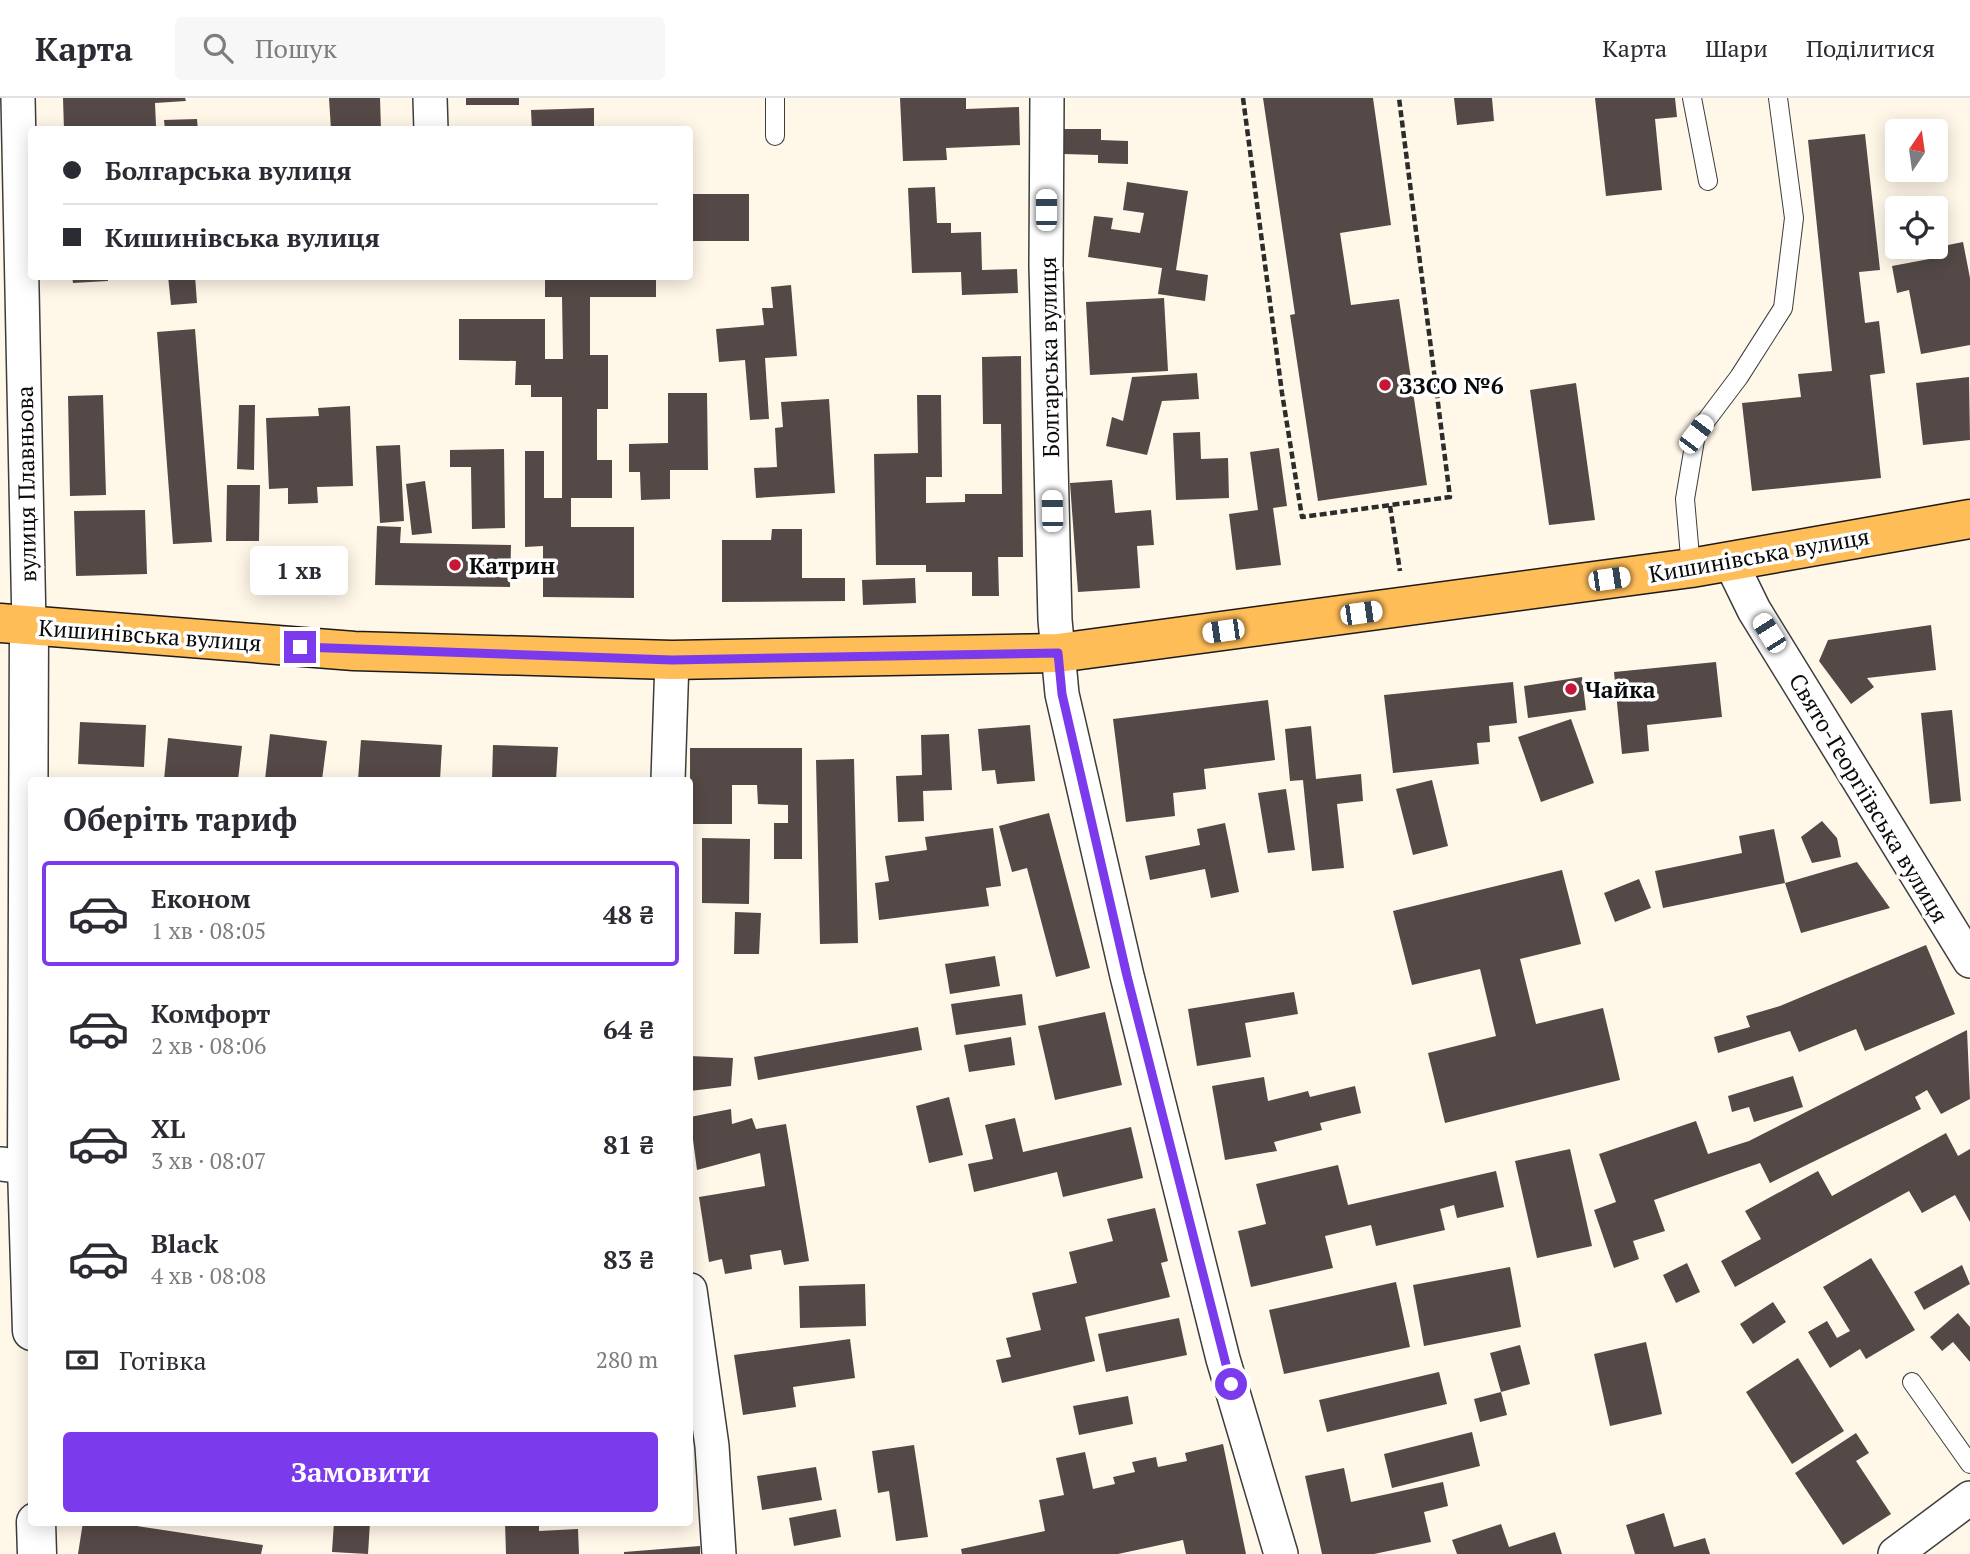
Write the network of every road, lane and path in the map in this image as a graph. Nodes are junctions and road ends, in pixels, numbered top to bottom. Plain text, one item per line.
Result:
1 (18, 98) edge
2 (430, 98) edge
3 (775, 98) edge
4 (1047, 98) edge
5 (1244, 98) edge
6 (1399, 98) edge
7 (1692, 98) edge
8 (1778, 98) edge
9 (431, 126) edge
10 (775, 136) dead end
11 (1708, 181) dead end
12 (1390, 506) junction
13 (1970, 519) edge
14 (1730, 562) junction
15 (1692, 568) junction
16 (1400, 572) dead end
17 (14, 625) edge
18 (1058, 653) junction
19 (672, 660) junction
20 (668, 777) edge
21 (1970, 961) edge
22 (14, 1165) edge
23 (28, 1294) edge
24 (693, 1311) edge
25 (1912, 1382) dead end
26 (1970, 1464) edge
27 (1970, 1498) edge
28 (36, 1526) edge
29 (37, 1554) edge
30 (719, 1554) edge
31 (1281, 1554) edge
32 (1895, 1554) edge

1 - 17 street, вулиця Плавньова
2 - 9 street
3 - 10 lane
4 - 18 street, Болгарська вулиця
5 - 12 path
6 - 12 path
7 - 11 lane
8 - 15 lane
12 - 16 path
13 - 14 main road, Кишинівська вулиця
14 - 15 main road, Кишинівська вулиця
14 - 21 street, Свято-Георгіївська вулиця
15 - 18 main road, Кишинівська вулиця
17 - 19 main road, Кишинівська вулиця
17 - 22 street, вулиця Плавньова
18 - 19 main road, Кишинівська вулиця
18 - 31 street, Болгарська вулиця
19 - 20 street
22 - 23 street, вулиця Плавньова
24 - 30 street
25 - 26 lane
27 - 32 street
28 - 29 street

